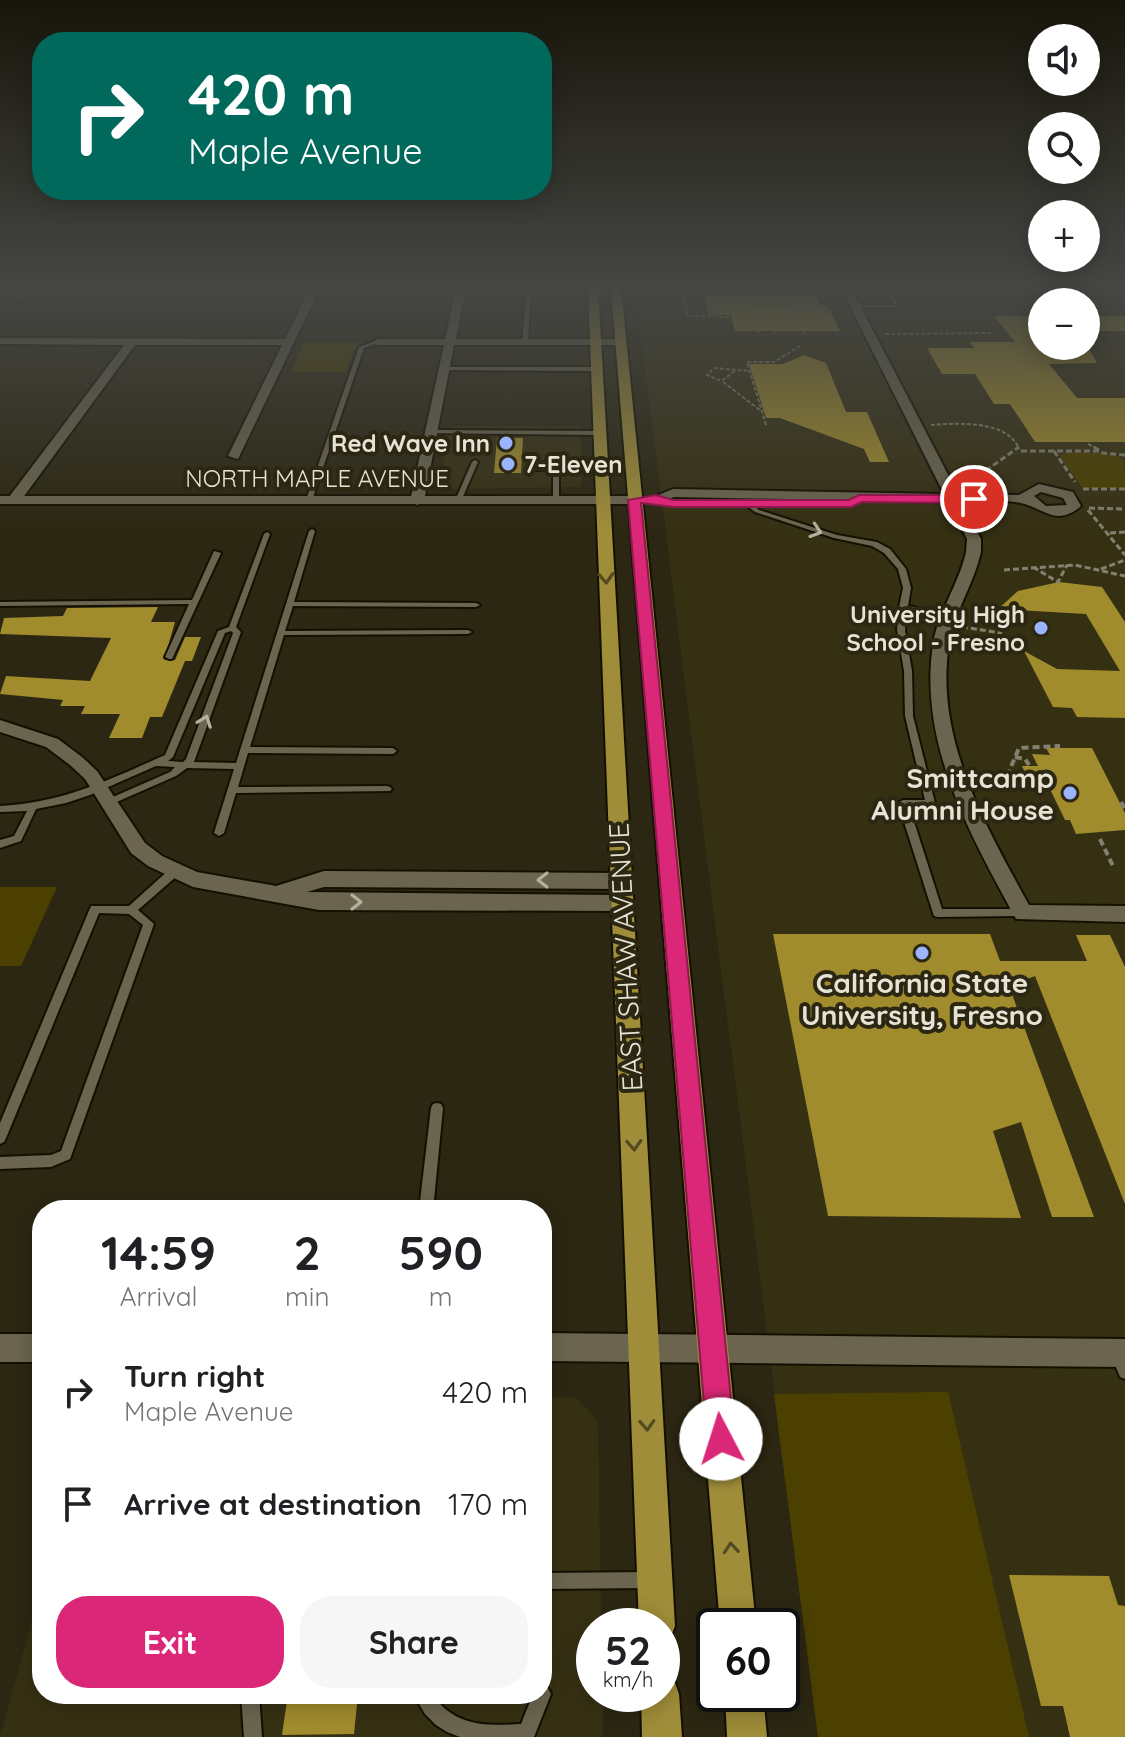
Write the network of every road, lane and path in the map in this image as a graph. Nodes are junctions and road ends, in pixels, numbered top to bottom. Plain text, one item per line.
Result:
1 (110, 369) edge
2 (276, 369) edge
3 (354, 369) edge
4 (444, 369) edge
5 (453, 369) edge
6 (625, 369) edge
7 (888, 369) edge
8 (597, 370) junction
9 (735, 371) junction
10 (750, 371) joint
11 (541, 379) dead end
12 (721, 381) junction
13 (762, 412) junction
14 (766, 425) dead end
15 (926, 426) dead end
16 (431, 432) junction
17 (600, 433) junction
18 (1088, 444) dead end
19 (1018, 451) junction
20 (1054, 451) junction
21 (1100, 451) junction
22 (234, 456) dead end
23 (1124, 456) edge
24 (475, 462) dead end
25 (531, 468) dead end
26 (556, 468) junction
27 (601, 468) junction
28 (971, 481) dead end
29 (1125, 489) edge
30 (645, 499) junction
31 (859, 499) junction
32 (955, 499) junction
33 (1027, 499) dead end
34 (7, 500) edge
35 (309, 500) junction
36 (556, 500) junction
37 (602, 500) junction
38 (417, 501) junction
39 (458, 501) junction
40 (748, 504) junction
41 (1125, 509) edge
42 (312, 531) dead end
43 (1125, 532) edge
44 (1110, 533) junction
45 (267, 534) dead end
46 (217, 553) dead end
47 (1125, 558) edge
48 (1067, 565) junction
49 (1031, 566) junction
50 (1004, 570) dead end
51 (1100, 570) junction
52 (1125, 576) edge
53 (195, 602) junction
54 (0, 604) edge
55 (289, 604) junction
56 (476, 605) dead end
57 (903, 607) junction
58 (953, 621) junction
59 (232, 628) junction
60 (468, 632) dead end
61 (280, 633) junction
62 (1002, 633) dead end
63 (169, 657) dead end
64 (0, 726) edge
65 (1060, 746) dead end
66 (245, 750) junction
67 (393, 751) dead end
68 (1015, 757) junction
69 (154, 764) junction
70 (185, 765) junction
71 (1029, 765) dead end
72 (240, 766) junction
73 (1007, 776) junction
74 (1027, 776) dead end
75 (996, 777) dead end
76 (387, 789) dead end
77 (232, 790) junction
78 (104, 795) junction
79 (1121, 802) dead end
80 (0, 809) edge
81 (1125, 809) edge
82 (32, 810) junction
83 (219, 833) dead end
84 (1100, 839) dead end
85 (0, 844) edge
86 (1113, 866) dead end
87 (174, 872) junction
88 (622, 892) junction
89 (131, 910) junction
90 (1023, 913) junction
91 (1125, 914) edge
92 (437, 1108) dead end
93 (0, 1138) edge
94 (0, 1163) edge
95 (427, 1200) edge
96 (552, 1347) edge
97 (643, 1347) junction
98 (0, 1348) edge
99 (32, 1348) edge
100 (713, 1348) junction
101 (1122, 1359) edge
102 (655, 1580) junction
103 (552, 1581) edge
104 (656, 1608) edge
105 (736, 1608) edge
106 (251, 1704) edge
107 (429, 1704) edge
108 (538, 1704) edge
109 (661, 1712) edge
110 (745, 1712) edge
111 (253, 1737) edge
112 (662, 1737) edge
113 (747, 1737) edge

1 - 34 street
2 - 22 street
3 - 35 lane
4 - 16 street
5 - 8 lane
6 - 30 main road, EAST SHAW AVENUE
7 - 32 street
8 - 11 lane
8 - 17 main road, EAST SHAW AVENUE
9 - 10 path
9 - 12 path
9 - 12 path
10 - 13 path
12 - 13 path
13 - 14 path
15 - 19 path
16 - 17 lane
16 - 38 street
17 - 27 main road, EAST SHAW AVENUE
18 - 21 path
19 - 20 path
19 - 28 path
20 - 21 path
20 - 29 path
21 - 23 path
24 - 39 lane
25 - 26 lane
26 - 27 lane
26 - 36 lane
27 - 37 main road, EAST SHAW AVENUE
30 - 31 street
30 - 37 street, NORTH MAPLE AVENUE
30 - 40 street
30 - 100 main road, EAST SHAW AVENUE
31 - 32 street
31 - 40 street
32 - 33 street
32 - 58 street
34 - 35 street, NORTH MAPLE AVENUE
35 - 38 street, NORTH MAPLE AVENUE
36 - 37 street, NORTH MAPLE AVENUE
36 - 39 street, NORTH MAPLE AVENUE
37 -> 88 main road, EAST SHAW AVENUE
38 - 39 street, NORTH MAPLE AVENUE
40 -> 57 lane
41 - 44 path
42 - 55 lane
43 - 44 path
44 - 47 path
45 - 59 lane
46 - 53 lane
47 - 51 path
48 - 49 path
48 - 49 path
48 - 51 path
49 - 50 path
51 - 52 path
53 - 54 lane
53 - 63 lane
55 - 56 lane
55 - 61 lane
57 - 58 lane
57 - 90 lane
58 - 62 path
58 - 90 street
59 - 69 lane
70 -> 59 lane
60 - 61 lane
61 - 66 lane
64 - 78 street
65 - 68 path
66 - 67 lane
66 - 72 lane
68 - 71 path
68 - 73 path
69 - 70 lane
69 - 78 lane
70 - 72 lane
70 - 78 lane
72 - 77 lane
73 - 74 path
73 - 75 path
76 - 77 lane
77 - 83 lane
78 - 82 lane
78 - 87 street
79 - 81 path
80 - 82 lane
82 - 85 lane
84 - 86 path
87 - 88 street
87 - 89 lane
88 -> 97 main road, EAST SHAW AVENUE
89 - 93 lane
89 - 94 lane
90 - 91 street
92 - 95 lane
96 - 97 street
97 - 100 street
97 -> 102 main road, EAST SHAW AVENUE
98 - 99 street
100 - 101 street
105 -> 100 main road, EAST SHAW AVENUE
102 - 103 lane
102 - 104 main road, EAST SHAW AVENUE
106 - 111 lane
107 - 108 lane
109 - 112 main road
110 - 113 main road

